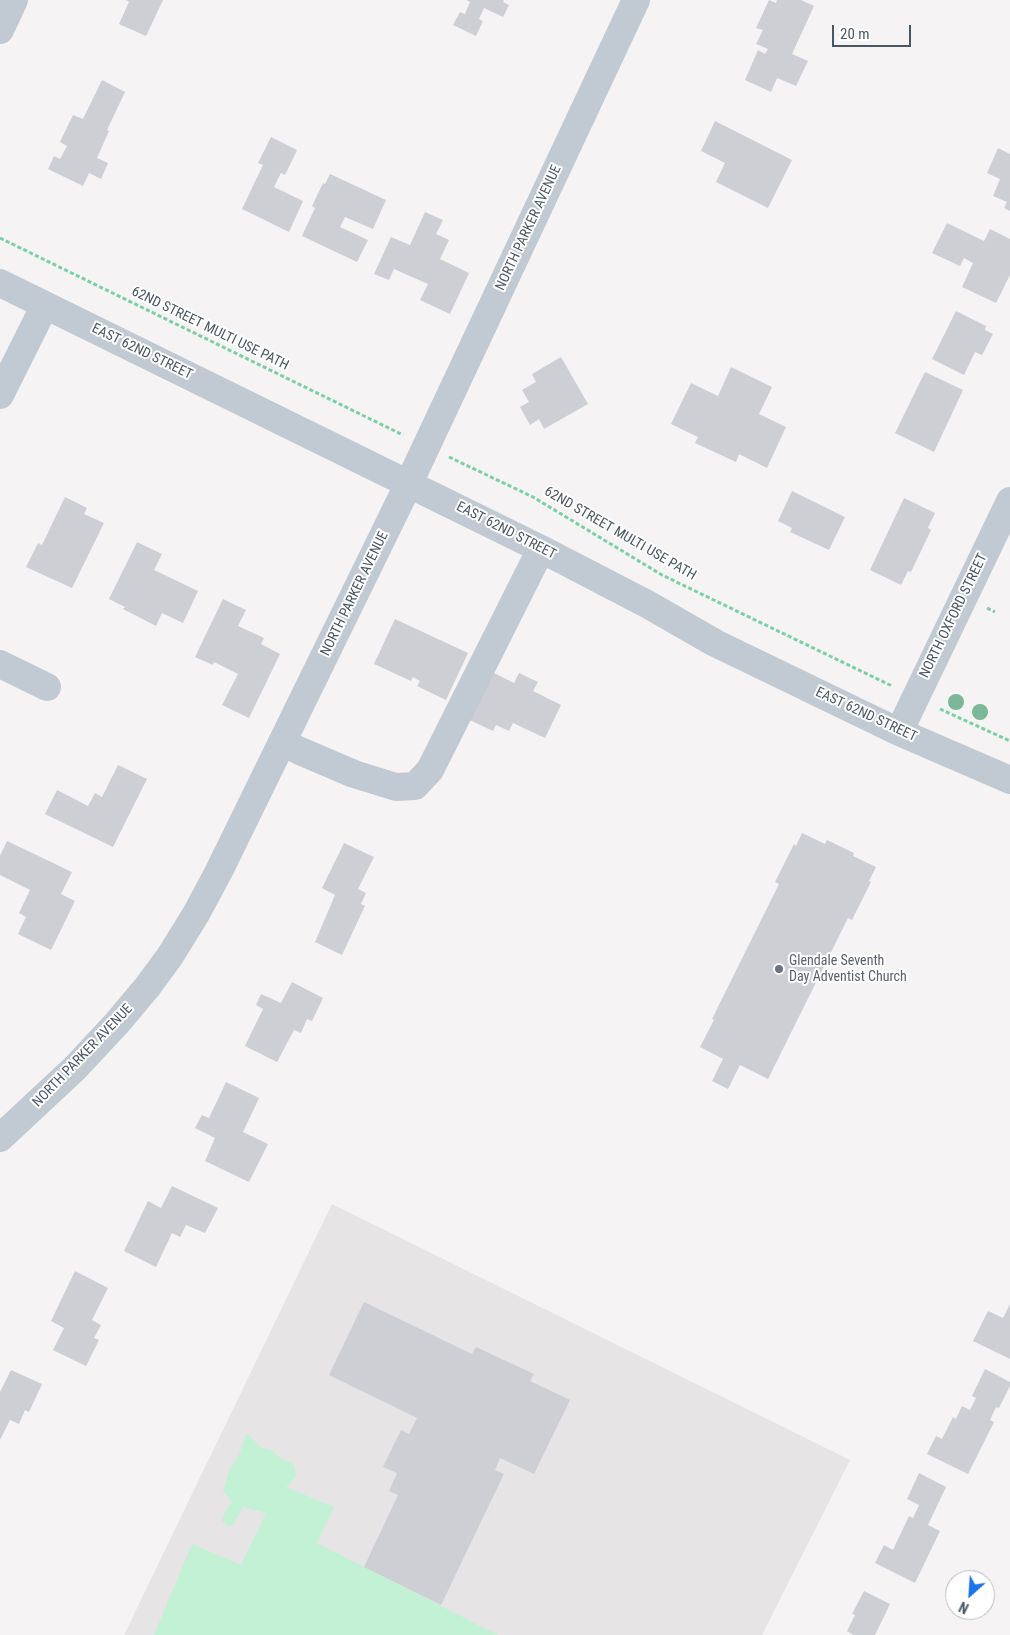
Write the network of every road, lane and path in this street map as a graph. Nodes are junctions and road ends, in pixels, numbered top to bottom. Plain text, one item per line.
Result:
1 (14, 0) edge
2 (636, 0) edge
3 (0, 30) edge
4 (0, 238) edge
5 (0, 283) edge
6 (45, 305) junction
7 (0, 396) edge
8 (412, 439) dead end
9 (446, 456) dead end
10 (409, 483) junction
11 (1010, 501) edge
12 (541, 548) junction
13 (0, 664) edge
14 (47, 687) dead end
15 (898, 689) dead end
16 (936, 707) dead end
17 (899, 732) junction
18 (1010, 741) edge
19 (282, 742) junction
20 (1010, 780) edge
21 (0, 1138) edge

1 - 3 street
2 - 10 street, NORTH PARKER AVENUE
4 - 8 path, 62ND STREET MULTI USE PATH
5 - 6 street, EAST 62ND STREET
6 - 7 street
6 - 10 street, EAST 62ND STREET
9 - 15 path, 62ND STREET MULTI USE PATH
10 - 12 street, EAST 62ND STREET
10 - 19 street, NORTH PARKER AVENUE
11 - 17 street, NORTH OXFORD STREET
12 - 17 street, EAST 62ND STREET
12 - 19 street
13 - 14 street
16 - 18 path
17 - 20 street, EAST 62ND STREET
19 - 21 street, NORTH PARKER AVENUE

